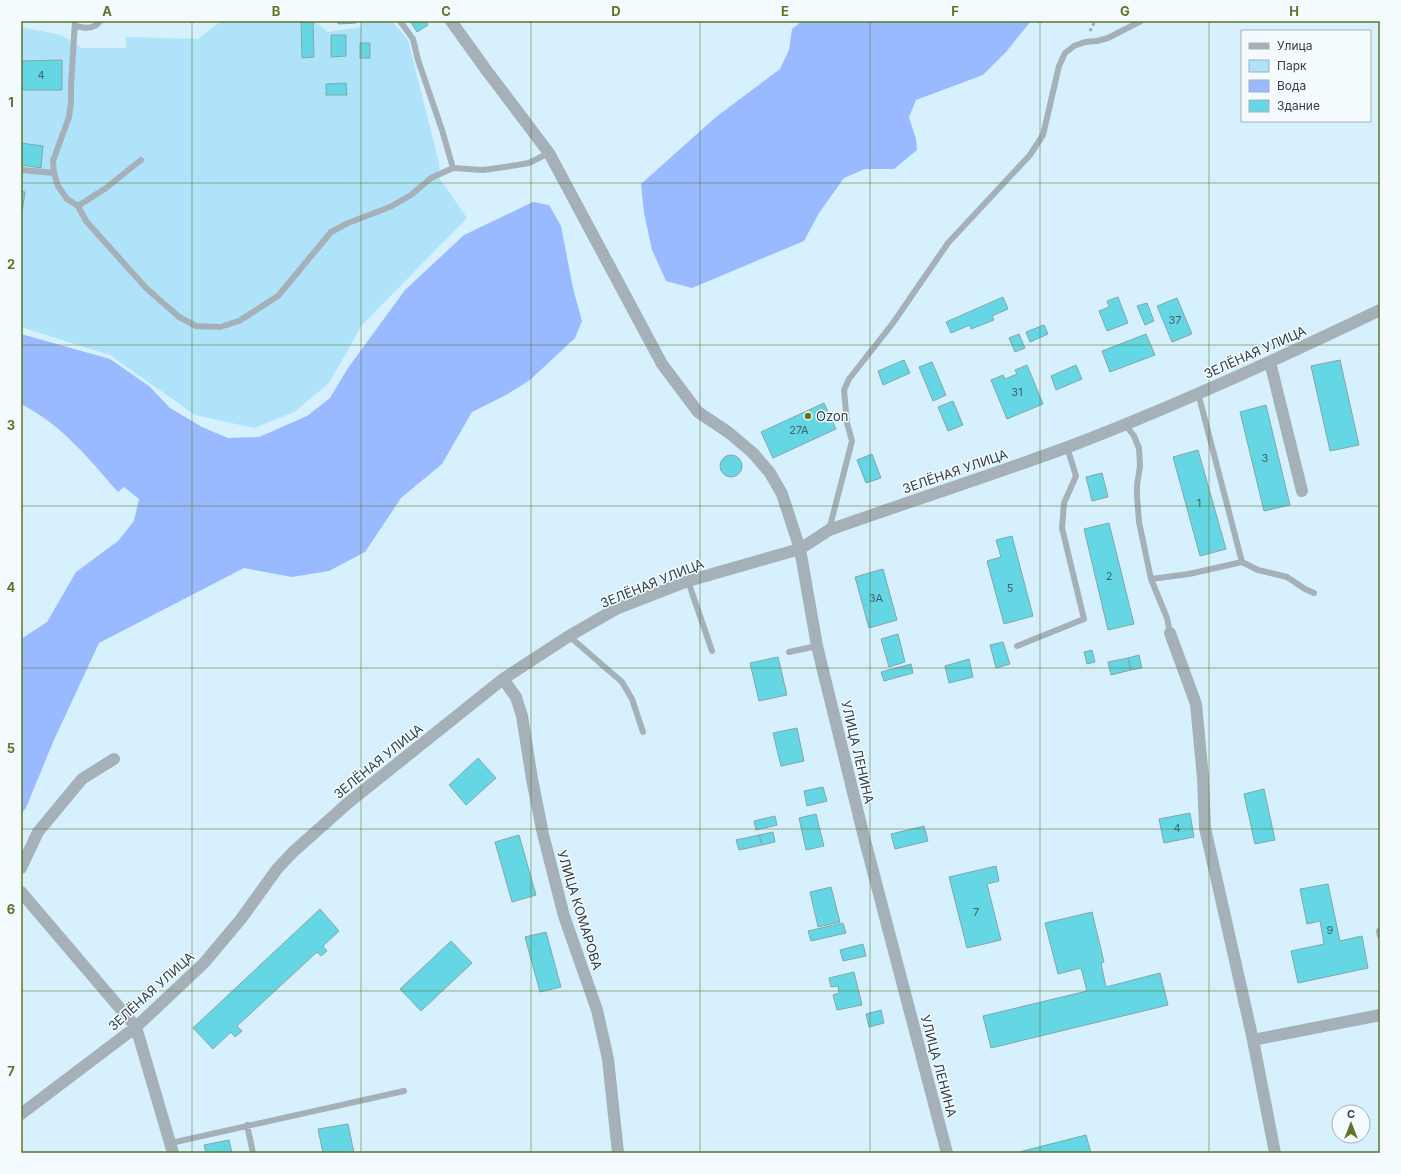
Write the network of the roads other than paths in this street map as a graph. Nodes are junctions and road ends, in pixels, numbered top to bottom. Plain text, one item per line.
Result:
1 (100, 21) edge
2 (400, 21) edge
3 (451, 21) edge
4 (1141, 21) edge
5 (75, 24) edge
6 (549, 153) junction
7 (141, 160) dead end
8 (453, 168) junction
9 (21, 170) edge
10 (54, 173) junction
11 (78, 206) junction
12 (1380, 310) edge
13 (1270, 362) junction
14 (1198, 393) junction
15 (1124, 424) junction
16 (1067, 447) junction
17 (1302, 491) dead end
18 (829, 530) junction
19 (800, 549) junction
20 (1242, 562) junction
21 (1152, 580) junction
22 (688, 581) junction
23 (1314, 593) dead end
24 (1170, 633) joint
25 (570, 636) junction
26 (817, 646) junction
27 (1017, 646) dead end
28 (712, 651) dead end
29 (789, 652) dead end
30 (503, 679) junction
31 (643, 732) dead end
32 (114, 759) dead end
33 (21, 868) edge
34 (21, 892) edge
35 (1380, 1015) edge
36 (136, 1027) junction
37 (1253, 1040) junction
38 (404, 1091) dead end
39 (21, 1114) edge
40 (247, 1126) junction
41 (172, 1148) edge
42 (253, 1153) edge
43 (618, 1153) edge
44 (947, 1153) edge
45 (1275, 1153) edge

1 - 5 lane
2 - 8 lane
3 - 6 street, УЛИЦА ЛЕНИНА
4 - 18 lane
5 - 10 lane
6 - 8 lane
6 - 19 street, УЛИЦА ЛЕНИНА
7 - 11 lane
8 - 11 lane
9 - 10 lane
10 - 11 lane
12 - 13 street, ЗЕЛЁНАЯ УЛИЦА
13 - 14 street, ЗЕЛЁНАЯ УЛИЦА
13 - 17 street
14 - 15 street, ЗЕЛЁНАЯ УЛИЦА
14 - 20 lane
15 - 16 street, ЗЕЛЁНАЯ УЛИЦА
15 - 21 lane
16 - 18 street, ЗЕЛЁНАЯ УЛИЦА
16 - 27 lane
18 - 19 street, ЗЕЛЁНАЯ УЛИЦА
19 - 22 street, ЗЕЛЁНАЯ УЛИЦА
19 - 26 street, УЛИЦА ЛЕНИНА
20 - 21 lane
20 - 23 lane
21 - 24 lane
22 - 25 street, ЗЕЛЁНАЯ УЛИЦА
22 - 28 lane
24 - 37 street
25 - 30 street, ЗЕЛЁНАЯ УЛИЦА
25 - 31 lane
26 - 29 lane
26 - 44 street, УЛИЦА ЛЕНИНА
30 - 36 street, ЗЕЛЁНАЯ УЛИЦА
30 - 43 street, УЛИЦА КОМАРОВА
32 - 33 street
34 - 36 street
35 - 37 street
36 - 39 street, ЗЕЛЁНАЯ УЛИЦА
36 - 41 street
37 - 45 street
38 - 40 lane
40 - 41 lane
40 - 42 lane

